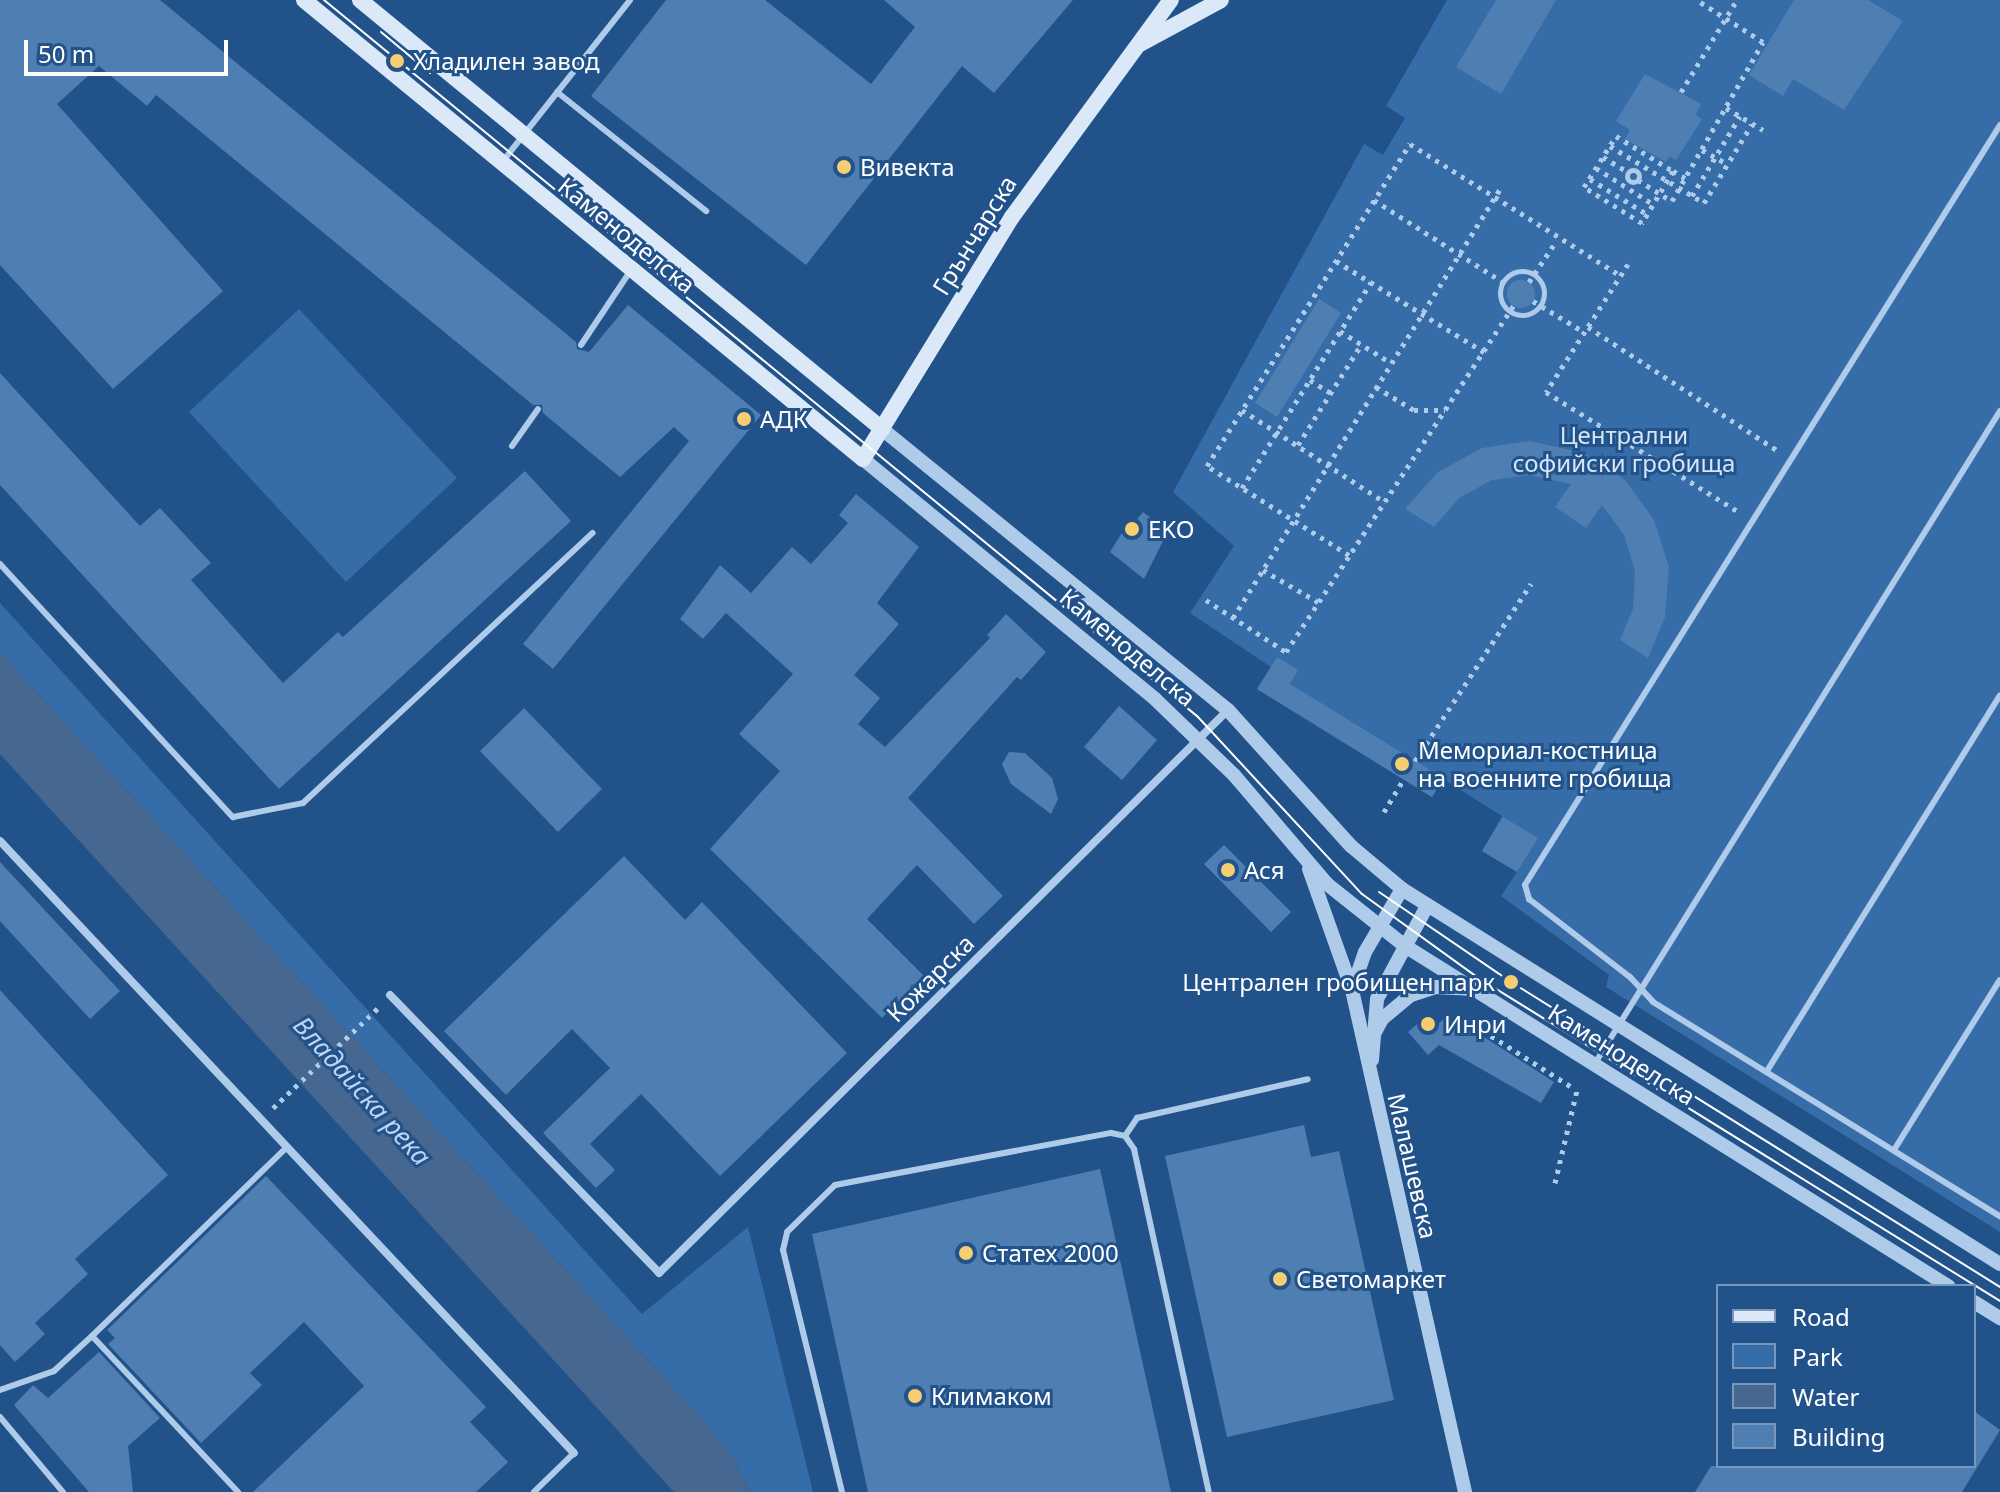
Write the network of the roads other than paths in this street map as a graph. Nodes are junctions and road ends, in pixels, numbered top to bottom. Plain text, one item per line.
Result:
1 (304, 0) edge
2 (360, 0) edge
3 (630, 0) edge
4 (1171, 0) edge
5 (1221, 0) edge
6 (1138, 45) junction
7 (557, 92) junction
8 (2000, 125) edge
9 (524, 134) junction
10 (501, 163) junction
11 (706, 211) dead end
12 (631, 270) junction
13 (581, 345) dead end
14 (538, 409) dead end
15 (2000, 411) edge
16 (882, 429) junction
17 (512, 446) dead end
18 (863, 459) junction
19 (593, 533) dead end
20 (0, 564) edge
21 (2000, 695) edge
22 (1228, 710) junction
23 (1199, 739) junction
24 (0, 841) edge
25 (1304, 858) junction
26 (1402, 889) junction
27 (1427, 906) junction
28 (1381, 927) junction
29 (1405, 946) junction
30 (2000, 980) edge
31 (1641, 989) junction
32 (1352, 990) junction
33 (1473, 990) junction
34 (390, 995) road end
35 (1618, 1027) junction
36 (1372, 1038) junction
37 (1594, 1065) junction
38 (1767, 1071) junction
39 (1308, 1079) dead end
40 (1372, 1084) junction
41 (1125, 1136) junction
42 (286, 1148) junction
43 (1894, 1150) junction
44 (2000, 1216) edge
45 (2000, 1264) edge
46 (1945, 1284) edge
47 (1976, 1303) edge
48 (2000, 1318) edge
49 (92, 1336) junction
50 (0, 1390) edge
51 (0, 1417) edge
52 (574, 1453) joint
53 (63, 1492) edge
54 (238, 1492) edge
55 (534, 1492) edge
56 (842, 1492) edge
57 (1209, 1492) edge
58 (1465, 1492) edge

1 - 10 main road, Каменоделска
2 - 9 main road, Каменоделска
3 - 7 lane
4 - 6 main road, Грънчарска
5 - 6 main road
6 - 16 main road, Грънчарска
7 - 9 lane
7 - 11 lane
8 - 31 lane
9 - 10 lane
9 - 16 main road, Каменоделска
10 - 12 main road, Каменоделска
12 - 13 lane
12 - 18 main road, Каменоделска
14 - 17 lane
15 - 31 lane
16 - 18 main road, Грънчарска
16 - 22 street, Каменоделска
18 - 23 street, Каменоделска
19 - 20 lane
21 - 38 lane
22 - 23 street, Кожарска
22 - 26 street, Каменоделска
23 - 25 street, Каменоделска
23 - 34 street, Кожарска
24 - 42 street
25 - 28 street, Каменоделска
25 - 32 street, Малашевска
26 - 27 street, Каменоделска
26 - 28 street
27 - 29 street, Малашевска
27 - 35 street, Каменоделска
28 - 29 street, Каменоделска
28 - 32 street
29 - 33 street, Каменоделска
29 - 36 street, Малашевска
30 - 43 lane
31 - 35 lane
31 - 38 lane
32 - 40 street, Малашевска
33 - 36 street
33 - 37 street, Каменоделска
35 - 37 lane
35 - 45 street, Каменоделска
36 - 40 street, Малашевска
37 - 46 street, Каменоделска
38 - 43 lane
39 - 41 lane
40 - 58 street, Малашевска
41 - 56 lane
41 - 57 lane
42 - 49 lane
42 - 52 street
43 - 44 lane
47 - 48 street
49 - 50 lane
49 - 54 lane
51 - 53 lane
52 - 55 lane

